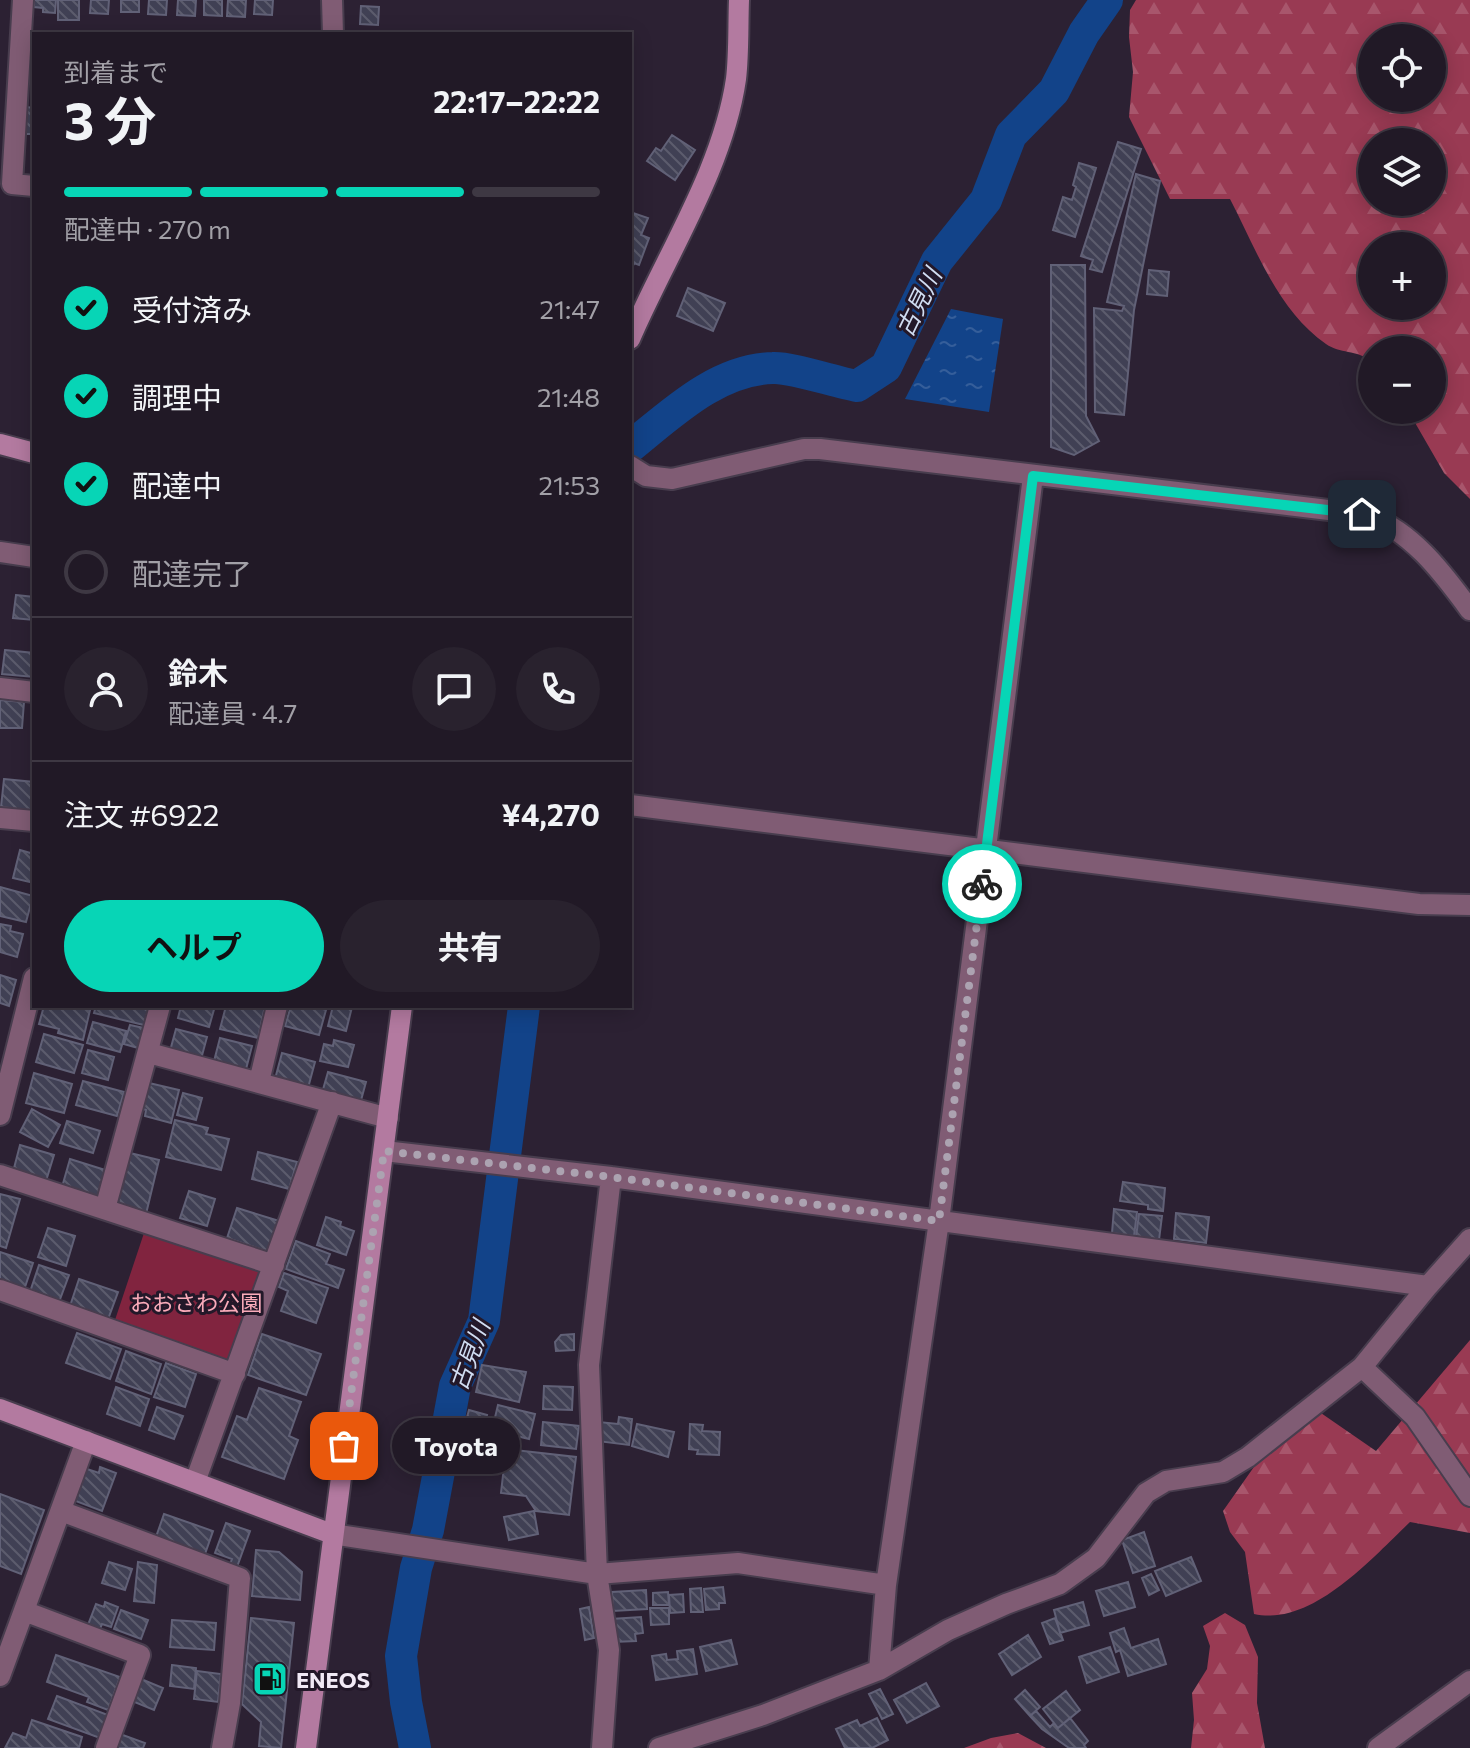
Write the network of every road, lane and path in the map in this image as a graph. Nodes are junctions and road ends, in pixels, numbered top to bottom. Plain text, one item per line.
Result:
1 (23, 0) edge
2 (332, 0) edge
3 (739, 0) edge
4 (332, 32) edge
5 (18, 73) edge
6 (32, 186) edge
7 (632, 334) edge
8 (0, 444) edge
9 (32, 452) edge
10 (632, 467) edge
11 (1033, 476) junction
12 (0, 552) edge
13 (32, 557) edge
14 (1470, 610) edge
15 (0, 688) edge
16 (32, 692) edge
17 (632, 805) edge
18 (0, 818) edge
19 (32, 821) edge
20 (987, 850) junction
21 (1470, 905) edge
22 (32, 986) edge
23 (160, 1008) edge
24 (277, 1008) edge
25 (402, 1008) edge
26 (149, 1053) junction
27 (259, 1082) junction
28 (332, 1102) junction
29 (0, 1115) edge
30 (388, 1118) junction
31 (384, 1151) junction
32 (0, 1175) edge
33 (611, 1177) junction
34 (105, 1209) junction
35 (939, 1221) junction
36 (1470, 1239) edge
37 (274, 1265) junction
38 (1428, 1286) junction
39 (0, 1290) edge
40 (1362, 1367) junction
41 (235, 1374) junction
42 (0, 1409) edge
43 (86, 1441) junction
44 (195, 1482) junction
45 (1470, 1496) edge
46 (61, 1511) junction
47 (332, 1534) junction
48 (597, 1574) junction
49 (886, 1585) junction
50 (24, 1611) junction
51 (879, 1670) junction
52 (0, 1676) edge
53 (1470, 1681) edge
54 (106, 1748) edge
55 (222, 1748) edge
56 (306, 1748) edge
57 (602, 1748) edge
58 (659, 1748) edge
59 (1378, 1748) edge

1 - 5 street
2 - 4 street
3 - 7 street
5 - 6 street
8 - 9 street
10 - 11 street
11 - 14 street
11 - 20 street
12 - 13 street
15 - 16 street
17 - 20 street
18 - 19 street
20 - 21 street
20 - 35 street
22 - 29 street
23 - 26 street
24 - 27 street
25 - 30 street
26 - 27 street
26 - 34 street
27 - 28 street
28 - 30 street
28 - 37 street
30 - 31 street
31 - 33 street
31 - 47 street
32 - 34 street
33 - 35 street
33 - 48 street
34 - 37 street
35 - 38 street
35 - 49 street
36 - 38 street
37 - 41 street
38 - 40 street
39 - 41 street
40 - 45 street
40 - 51 street
41 - 44 street
42 - 43 street
43 - 44 street
43 - 46 street
44 - 47 street
46 - 50 street
46 - 55 street
47 - 48 street
47 - 56 street
48 - 49 street
48 - 57 street
49 - 51 street
50 - 52 street
50 - 54 street
51 - 58 street
53 - 59 street

